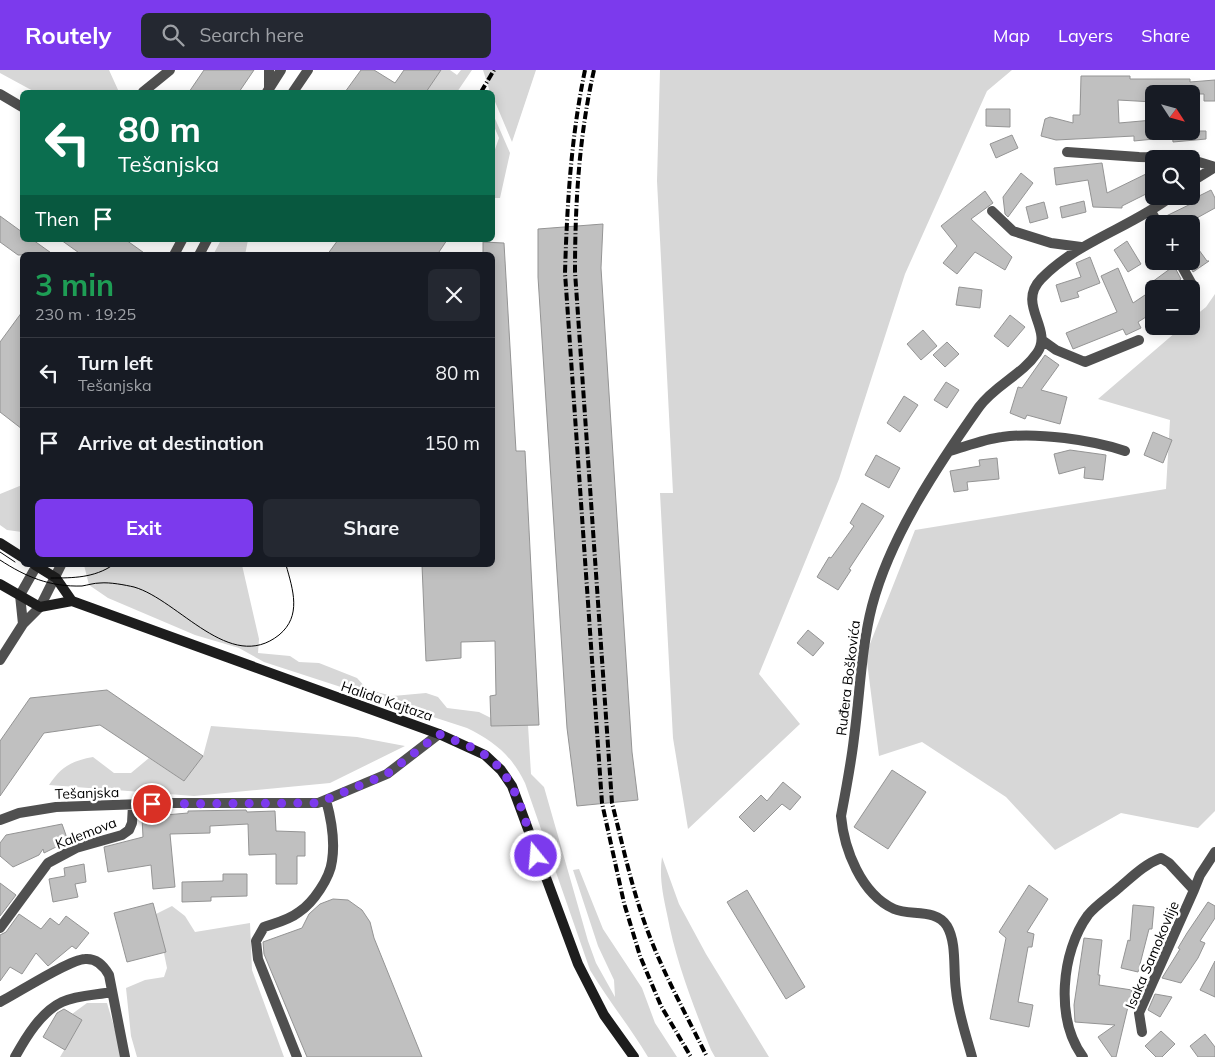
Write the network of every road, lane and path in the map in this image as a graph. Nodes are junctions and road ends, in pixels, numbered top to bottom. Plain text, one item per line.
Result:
1 (170, 70) edge
2 (269, 70) edge
3 (282, 70) edge
4 (308, 70) edge
5 (145, 90) edge
6 (268, 90) edge
7 (269, 90) edge
8 (294, 90) edge
9 (0, 94) edge
10 (20, 105) edge
11 (1067, 152) dead end
12 (1215, 167) edge
13 (1200, 176) edge
14 (1159, 205) edge
15 (992, 211) dead end
16 (1151, 211) junction
17 (1153, 215) edge
18 (1081, 247) junction
19 (1042, 340) junction
20 (1139, 340) dead end
21 (950, 451) junction
22 (1126, 451) dead end
23 (0, 544) edge
24 (20, 556) edge
25 (35, 567) edge
26 (39, 567) edge
27 (60, 567) edge
28 (56, 578) junction
29 (0, 584) edge
30 (20, 595) junction
31 (72, 601) junction
32 (40, 607) junction
33 (23, 624) junction
34 (0, 660) edge
35 (439, 734) junction
36 (326, 800) junction
37 (133, 805) junction
38 (0, 820) edge
39 (1215, 852) edge
40 (1194, 890) junction
41 (0, 928) edge
42 (112, 992) junction
43 (0, 1002) edge
44 (1142, 1032) dead end
45 (15, 1057) edge
46 (125, 1057) edge
47 (297, 1057) edge
48 (634, 1057) edge
49 (972, 1057) edge
50 (1083, 1057) edge

1 - 5 street
2 - 6 street
3 - 7 street
4 - 8 street
9 - 10 street
11 - 12 street
12 - 13 street
14 - 16 street
15 - 18 street
16 - 17 street
16 - 18 street
18 - 19 street
19 - 20 street
19 - 21 street, Ruđera Boškovića
21 - 22 street
21 - 49 street, Ruđera Boškovića
23 - 24 main road
25 - 30 street
26 - 28 main road
27 - 28 street
28 - 31 main road
28 - 32 street
29 - 30 main road
30 - 32 main road
30 - 33 street
31 - 32 main road
31 - 35 main road, Halida Kajtaza
32 - 33 street
33 - 34 street
35 - 36 street, Tešanjska
35 - 48 main road, Halida Kajtaza
36 - 37 street, Tešanjska
36 - 47 street
37 - 38 street, Tešanjska
37 - 41 street, Kalemova
39 - 40 street, Isaka Samokovlije
40 - 44 street, Isaka Samokovlije
40 - 50 street, Isaka Samokovlije
42 - 43 street
42 - 45 street
42 - 46 street

